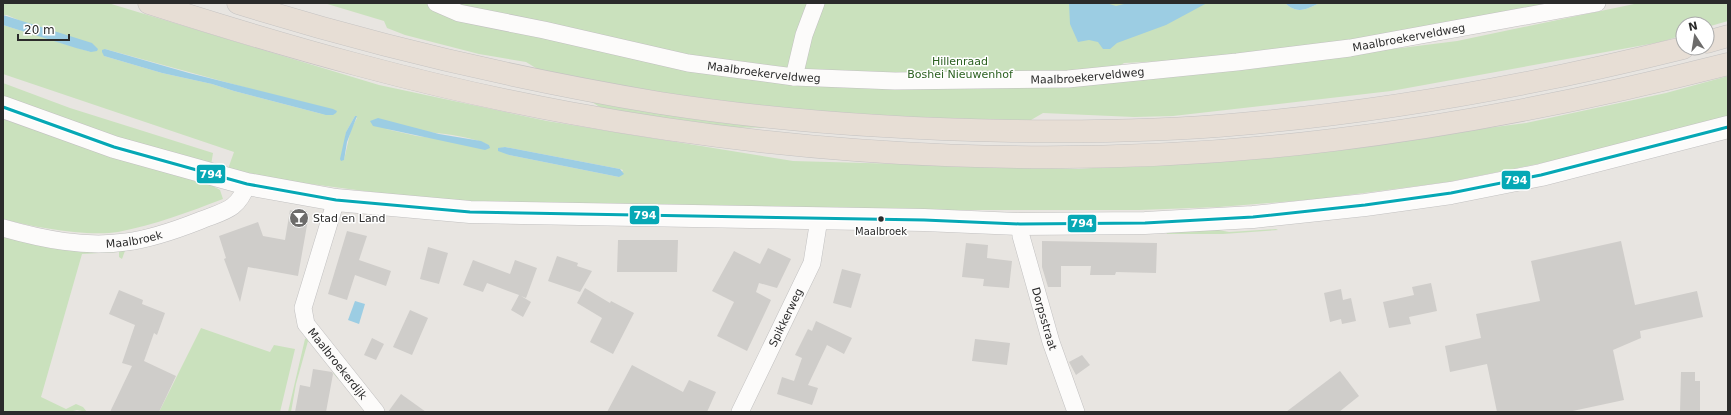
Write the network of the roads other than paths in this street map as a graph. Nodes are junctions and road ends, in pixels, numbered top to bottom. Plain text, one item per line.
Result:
1 (149, 3) edge
2 (238, 3) edge
3 (436, 3) edge
4 (816, 3) edge
5 (1597, 3) edge
6 (1728, 36) edge
7 (1715, 40) edge
8 (1675, 50) edge
9 (1728, 64) edge
10 (794, 77) junction
11 (3, 107) edge
12 (1728, 127) edge
13 (247, 184) junction
14 (336, 200) junction
15 (819, 219) junction
16 (1020, 224) junction
17 (3, 228) edge
18 (376, 412) edge
19 (740, 412) edge
20 (1076, 412) edge

1 - 9 highway
2 - 8 highway
3 - 10 street, Maalbroekerveldweg
4 - 10 street
5 - 10 street, Maalbroekerveldweg
6 - 7 highway
11 - 13 street
12 - 16 street
13 - 14 street
13 - 17 street, Maalbroek
14 - 15 street
14 - 18 street, Maalbroekerdijk
15 - 16 street
15 - 19 street, Spikkerweg
16 - 20 street, Dorpsstraat

